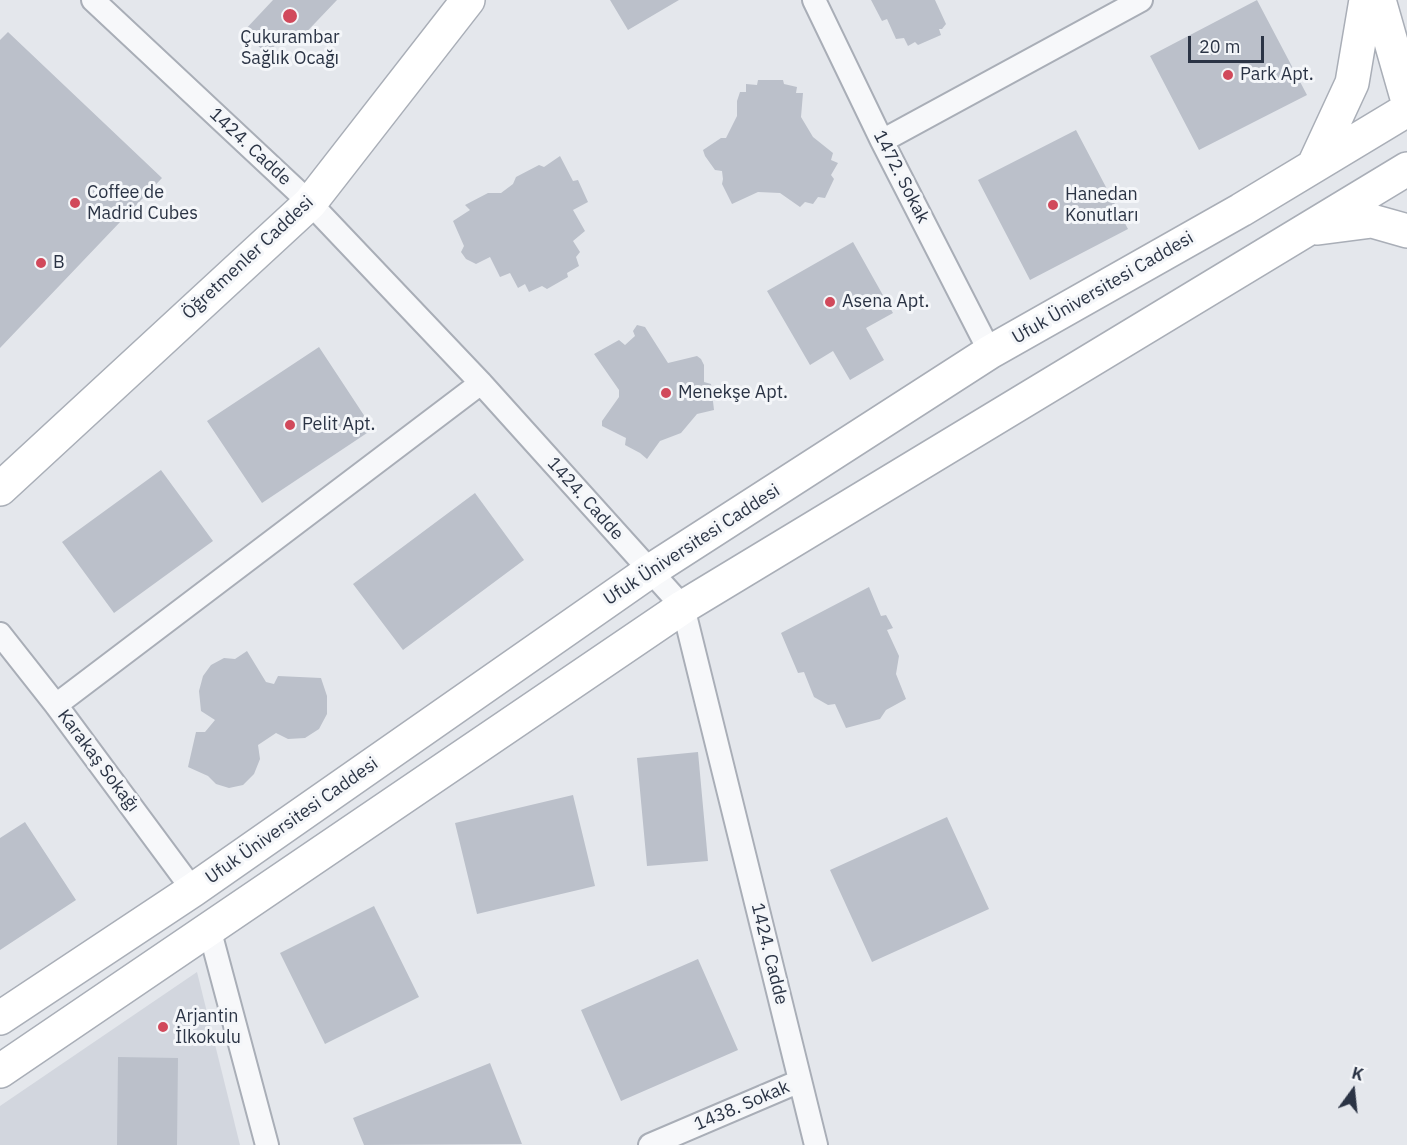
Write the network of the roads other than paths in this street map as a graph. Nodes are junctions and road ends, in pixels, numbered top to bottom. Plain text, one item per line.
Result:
1 (93, 0) edge
2 (814, 0) edge
3 (1141, 0) edge
4 (1366, 0) edge
5 (1379, 0) edge
6 (461, 2) edge
7 (1407, 98) edge
8 (1407, 110) edge
9 (882, 141) junction
10 (1314, 165) junction
11 (1407, 169) edge
12 (310, 202) junction
13 (1307, 229) junction
14 (1407, 231) edge
15 (990, 352) junction
16 (481, 383) junction
17 (0, 489) edge
18 (650, 571) junction
19 (683, 607) junction
20 (0, 634) edge
21 (56, 705) junction
22 (194, 890) junction
23 (208, 928) junction
24 (0, 1018) edge
25 (0, 1071) edge
26 (800, 1081) junction
27 (267, 1145) edge
28 (650, 1145) edge
29 (816, 1145) edge

1 - 12 street, 1424. Cadde
2 - 9 street, 1472. Sokak
3 - 9 street
4 - 10 main road
5 - 7 main road
6 - 12 main road, Öğretmenler Caddesi
8 - 10 main road, Ufuk Üniversitesi Caddesi
9 - 15 street, 1472. Sokak
10 - 15 main road, Ufuk Üniversitesi Caddesi
11 - 13 main road
12 - 16 street, 1424. Cadde
12 - 17 main road, Öğretmenler Caddesi
13 - 14 main road
13 - 19 main road
15 - 18 main road, Ufuk Üniversitesi Caddesi
16 - 18 street, 1424. Cadde
16 - 21 street
18 - 19 street, 1424. Cadde
18 - 22 main road, Ufuk Üniversitesi Caddesi
19 - 23 main road
19 - 26 street, 1424. Cadde
20 - 21 street, Karakaş Sokağı
21 - 22 street, Karakaş Sokağı
22 - 24 main road, Ufuk Üniversitesi Caddesi
23 - 25 main road
23 - 27 street
26 - 28 street, 1438. Sokak
26 - 29 street, 1424. Cadde

